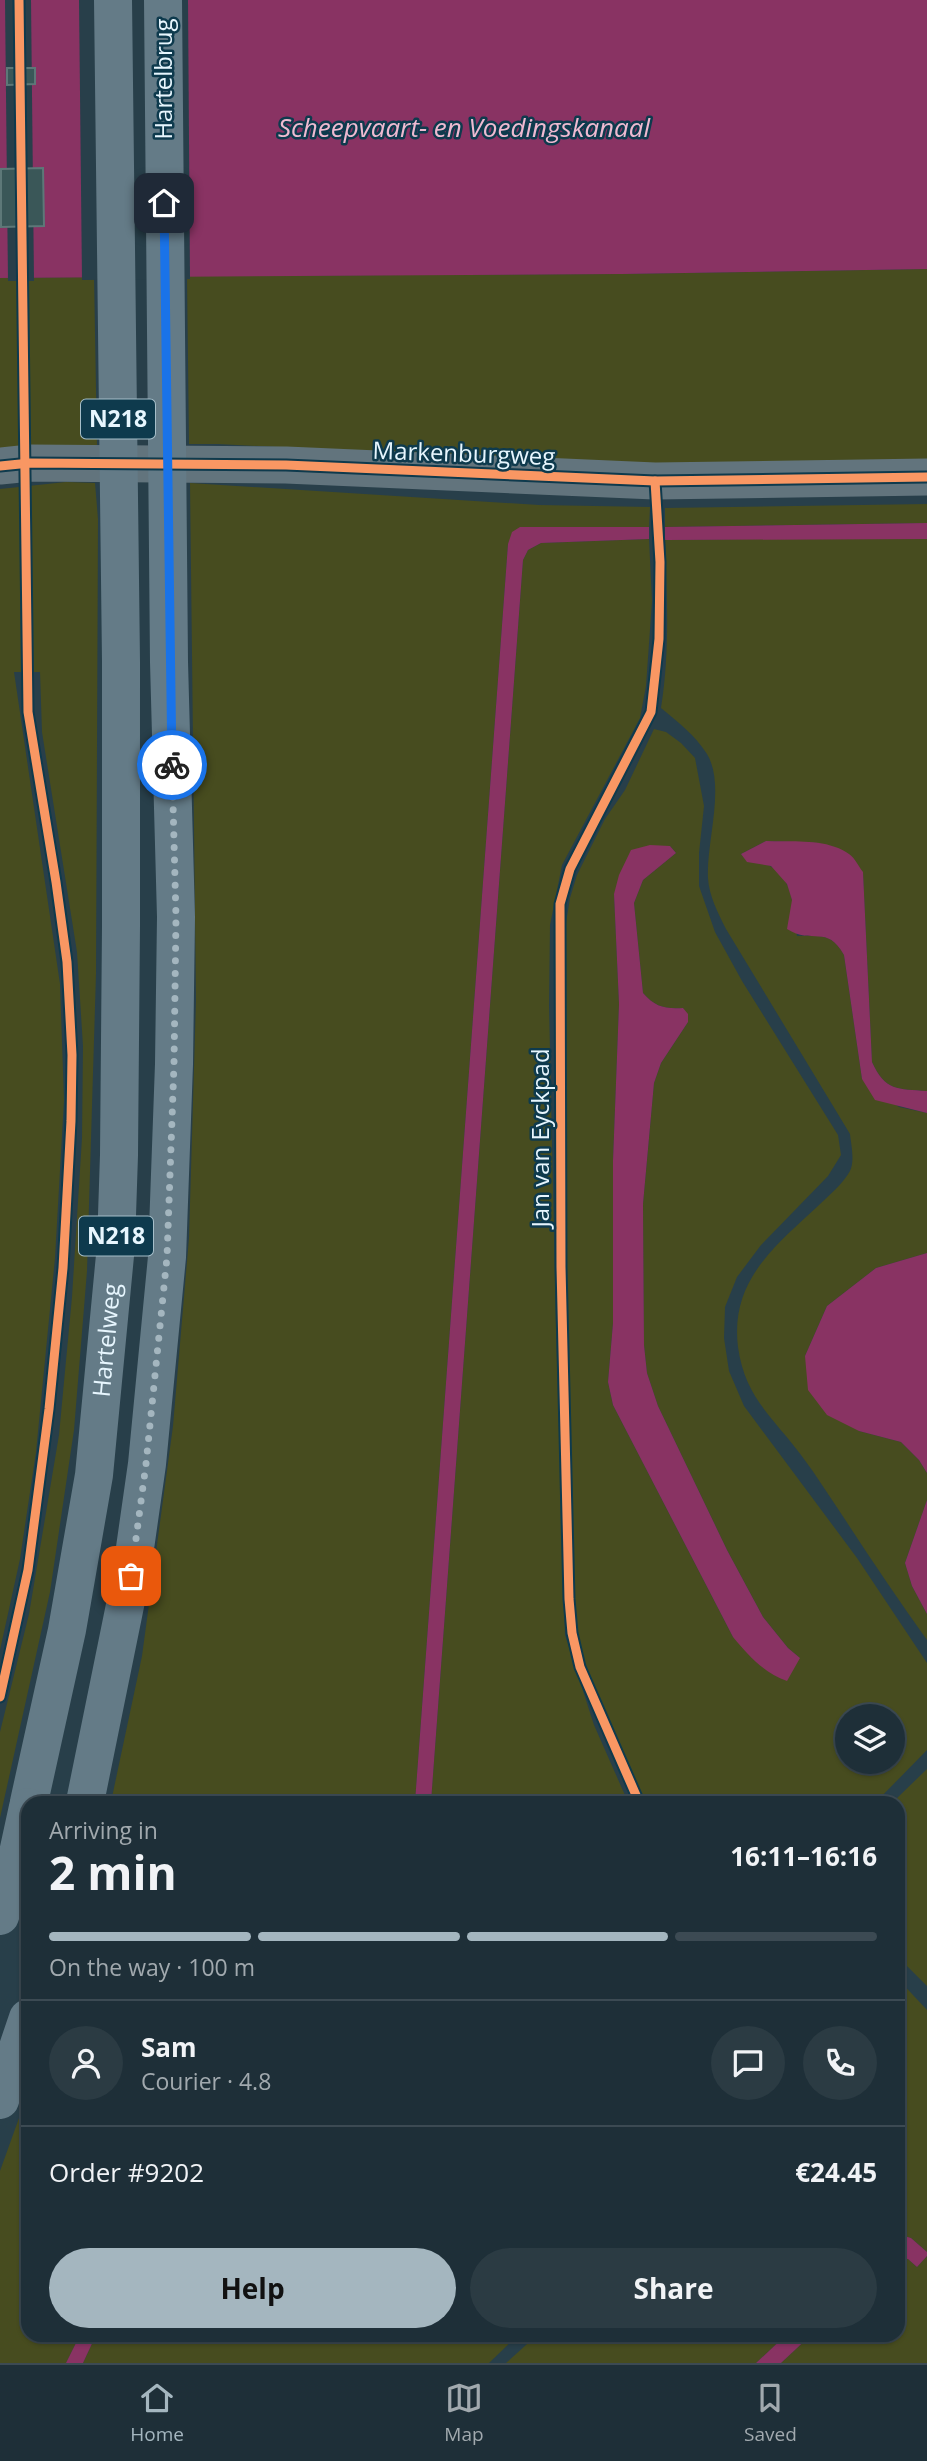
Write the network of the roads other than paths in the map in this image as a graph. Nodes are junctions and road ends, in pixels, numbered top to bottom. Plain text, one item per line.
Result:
1 (113, 0) edge
2 (163, 0) edge
3 (0, 466) edge
4 (927, 477) edge
5 (121, 662) joint
6 (169, 662) joint
7 (31, 1796) edge
8 (86, 1796) edge
9 (21, 1841) edge
10 (0, 1916) edge
11 (21, 2038) edge
12 (0, 2100) edge

1 - 5 main road, Hartelbrug / N218
2 - 6 main road, Hartelbrug / N218
3 - 4 street, Markenburgweg
5 - 7 main road, Hartelweg / N218
6 - 8 main road, Hartelweg / N218
9 - 10 main road, Hartelweg / N218
11 - 12 main road

